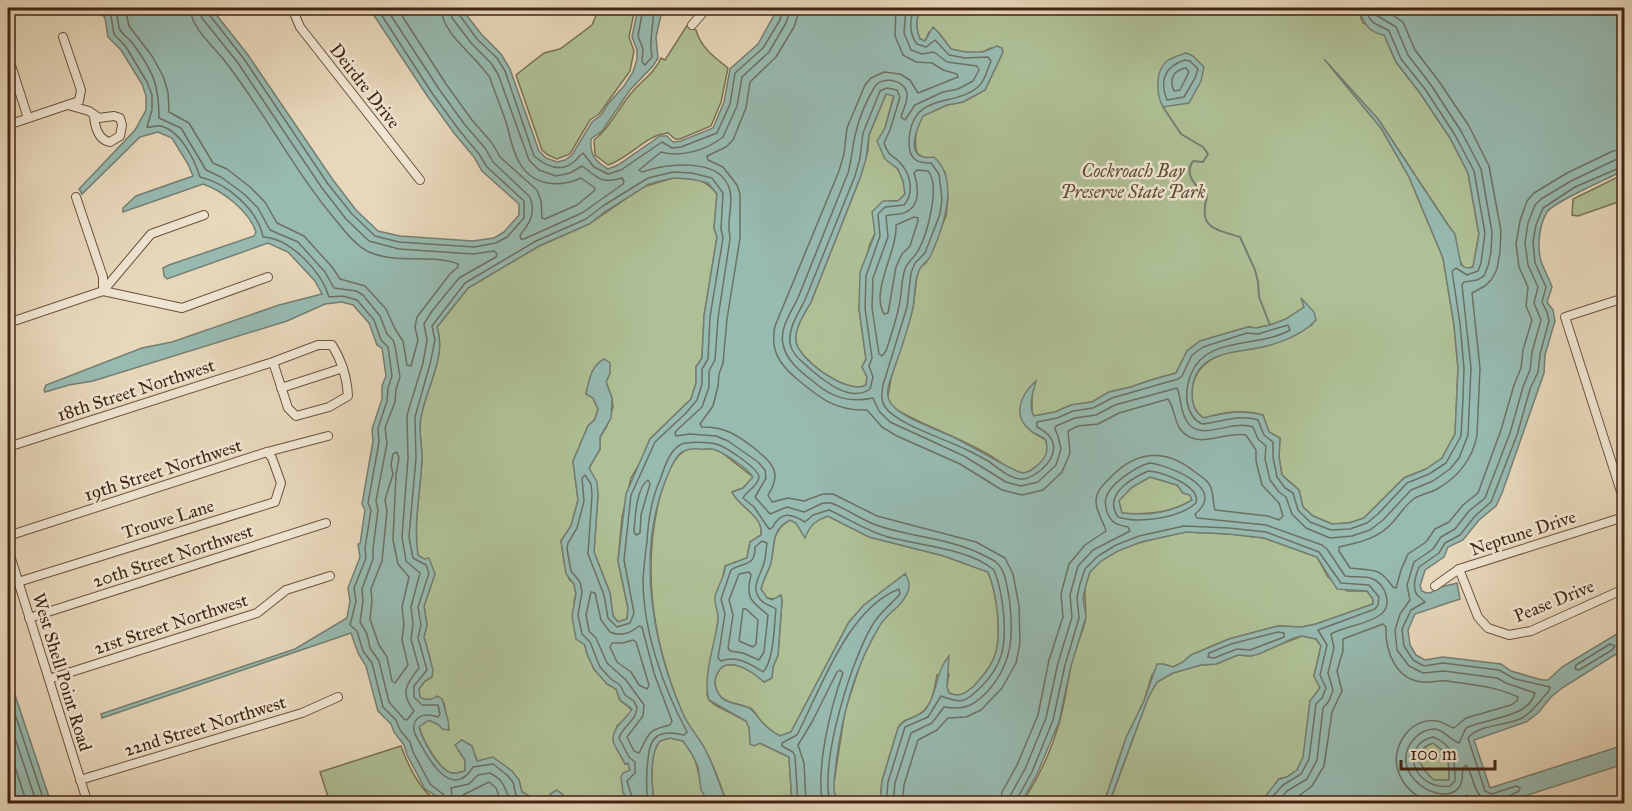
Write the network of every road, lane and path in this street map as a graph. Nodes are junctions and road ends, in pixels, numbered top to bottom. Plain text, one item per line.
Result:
1 (292, 8) edge
2 (707, 8) edge
3 (692, 25) dead end
4 (63, 37) dead end
5 (8, 56) edge
6 (68, 105) junction
7 (94, 116) junction
8 (28, 118) junction
9 (8, 125) edge
10 (420, 180) dead end
11 (76, 197) dead end
12 (204, 215) dead end
13 (268, 277) dead end
14 (103, 291) junction
15 (1624, 298) edge
16 (8, 323) edge
17 (273, 362) junction
18 (343, 368) junction
19 (281, 388) junction
20 (328, 436) dead end
21 (8, 447) edge
22 (267, 452) junction
23 (1624, 501) edge
24 (1624, 517) edge
25 (326, 523) dead end
26 (8, 536) edge
27 (8, 549) edge
28 (1460, 569) junction
29 (330, 576) dead end
30 (18, 582) junction
31 (1435, 586) dead end
32 (1624, 589) edge
33 (29, 618) junction
34 (49, 679) junction
35 (338, 698) dead end
36 (80, 780) junction
37 (88, 804) edge

1 - 10 street, Deirdre Drive
2 - 3 street
4 - 6 street
5 - 8 street
6 - 7 street
6 - 8 street
7 - 7 street
8 - 9 street
11 - 14 street
12 - 14 street
13 - 14 street
14 - 16 street
15 - 23 street
17 - 18 street, 18th Street Northwest
17 - 19 street
17 - 21 street, 18th Street Northwest
18 - 19 street
18 - 19 street
20 - 22 street, 19th Street Northwest
22 - 26 street, 19th Street Northwest
22 - 30 street, Trouve Lane
24 - 28 street, Neptune Drive
25 - 33 street, 20th Street Northwest
27 - 30 street, West Shell Point Road
28 - 31 street, Neptune Drive
28 - 32 street, Pease Drive
29 - 34 street, 21st Street Northwest
30 - 33 street, West Shell Point Road
33 - 34 street, West Shell Point Road
34 - 36 street, West Shell Point Road
35 - 36 street, 22nd Street Northwest
36 - 37 street, West Shell Point Road

